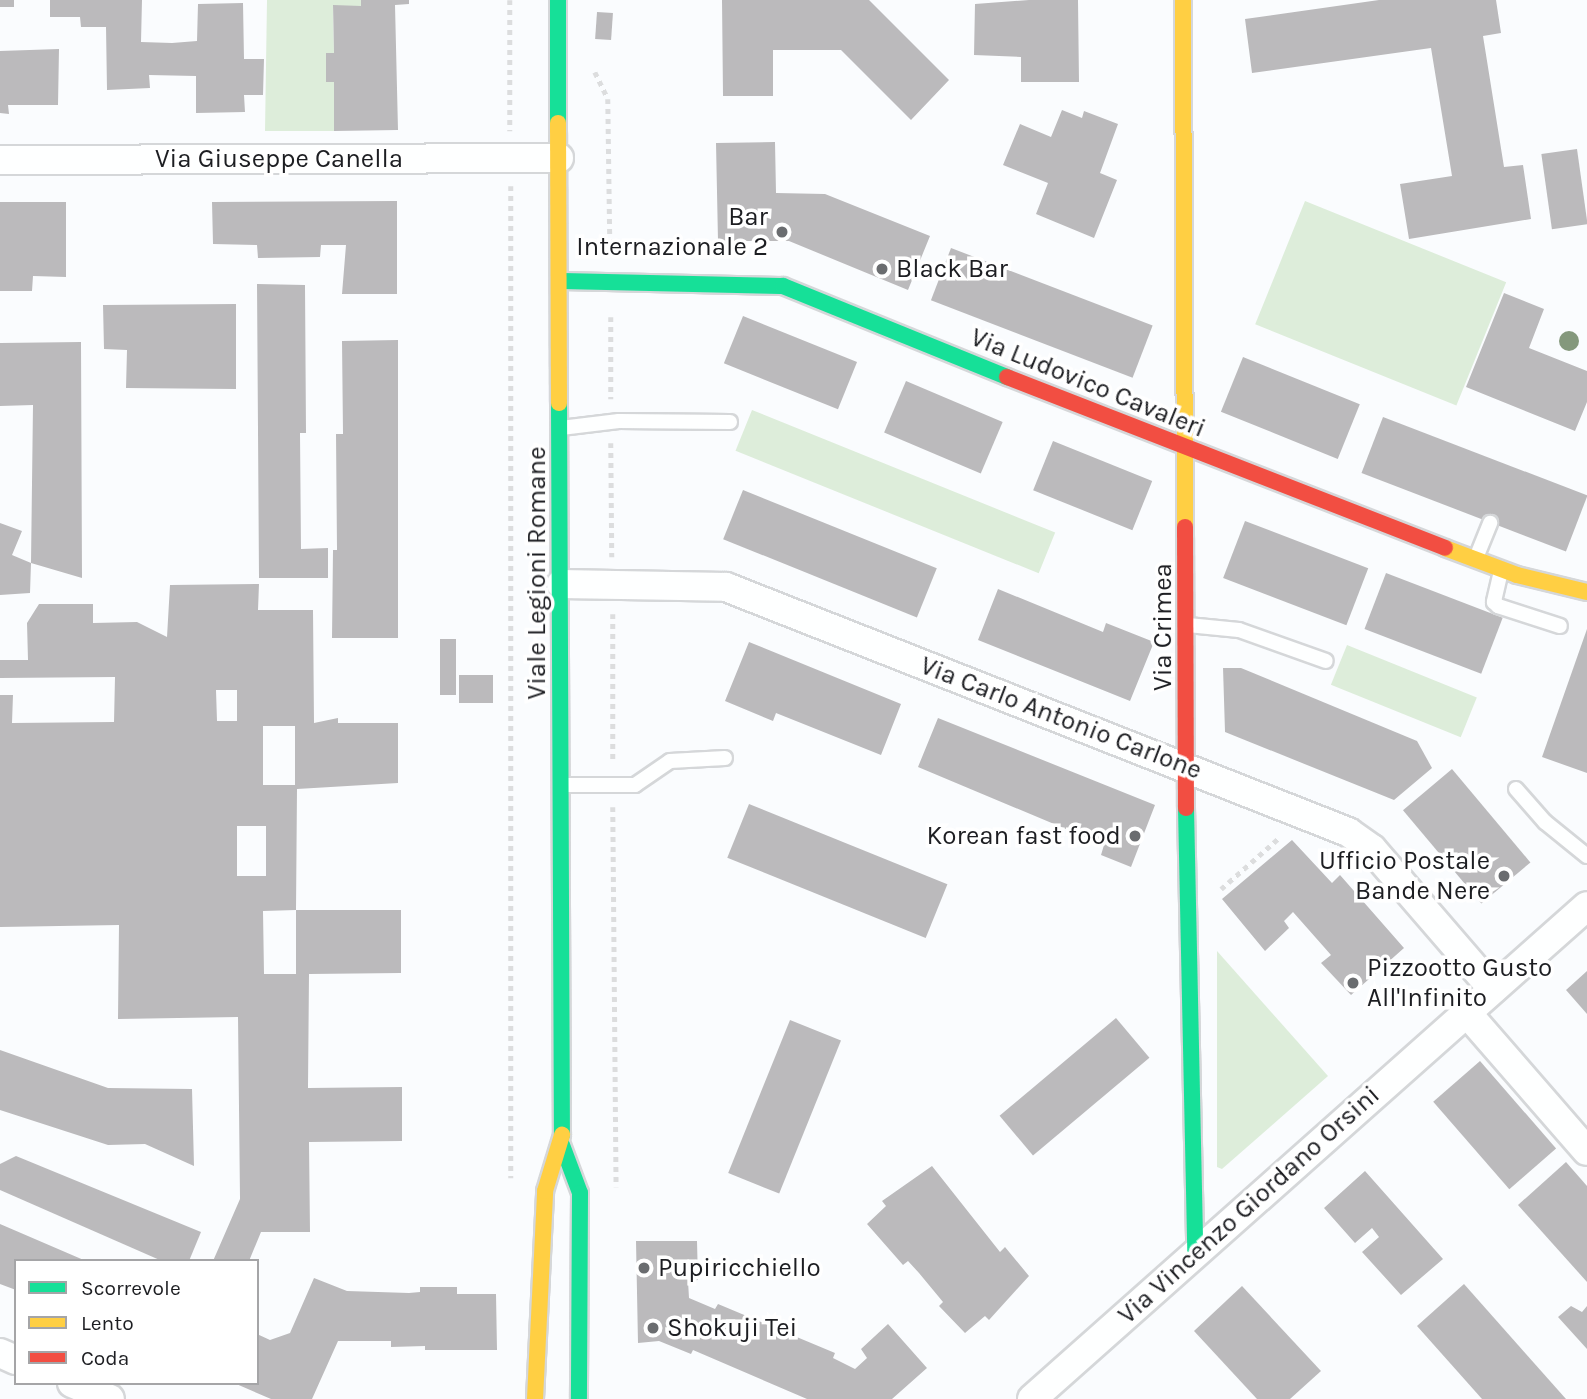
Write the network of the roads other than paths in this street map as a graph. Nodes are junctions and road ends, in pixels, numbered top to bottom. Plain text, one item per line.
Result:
1 (558, 0) edge
2 (1183, 0) edge
3 (559, 158) junction
4 (0, 160) edge
5 (560, 281) junction
6 (730, 422) dead end
7 (561, 428) junction
8 (1186, 450) junction
9 (1490, 523) dead end
10 (1475, 560) junction
11 (1501, 569) junction
12 (561, 584) junction
13 (1587, 592) edge
14 (1187, 625) junction
15 (1560, 626) dead end
16 (1326, 661) dead end
17 (725, 758) dead end
18 (1187, 768) junction
19 (563, 785) junction
20 (1516, 789) dead end
21 (1587, 856) edge
22 (1587, 906) edge
23 (1493, 989) junction
24 (1466, 1012) junction
25 (562, 1145) junction
26 (1587, 1151) edge
27 (1195, 1254) junction
28 (77, 1385) edge
29 (110, 1399) edge
30 (535, 1399) edge
31 (579, 1399) edge
32 (1032, 1399) edge

1 - 3 street, Viale Legioni Romane
2 - 8 street, Via Crimea
3 - 4 street, Via Giuseppe Canella
3 - 5 street, Viale Legioni Romane
5 - 7 street, Viale Legioni Romane
5 - 8 street, Via Ludovico Cavaleri
6 - 7 lane
7 - 12 street, Viale Legioni Romane
8 - 10 street, Via Ludovico Cavaleri
8 - 14 street, Via Crimea
9 - 10 lane
10 - 11 street, Via Ludovico Cavaleri
11 - 13 street, Via Ludovico Cavaleri
11 - 15 lane
12 - 18 street, Via Carlo Antonio Carlone
12 - 19 street, Viale Legioni Romane
14 - 16 lane
14 - 18 street, Via Crimea
17 - 19 lane
18 - 23 street, Via Carlo Antonio Carlone
18 - 27 street, Via Crimea
19 - 25 street, Viale Legioni Romane
20 - 21 lane
22 - 23 street, Via Vincenzo Giordano Orsini
23 - 24 street, Via Vincenzo Giordano Orsini
24 - 26 street
24 - 27 street, Via Vincenzo Giordano Orsini
25 - 30 street, Viale Legioni Romane
25 - 31 street, Viale Legioni Romane
27 - 32 street, Via Vincenzo Giordano Orsini
28 - 29 street

